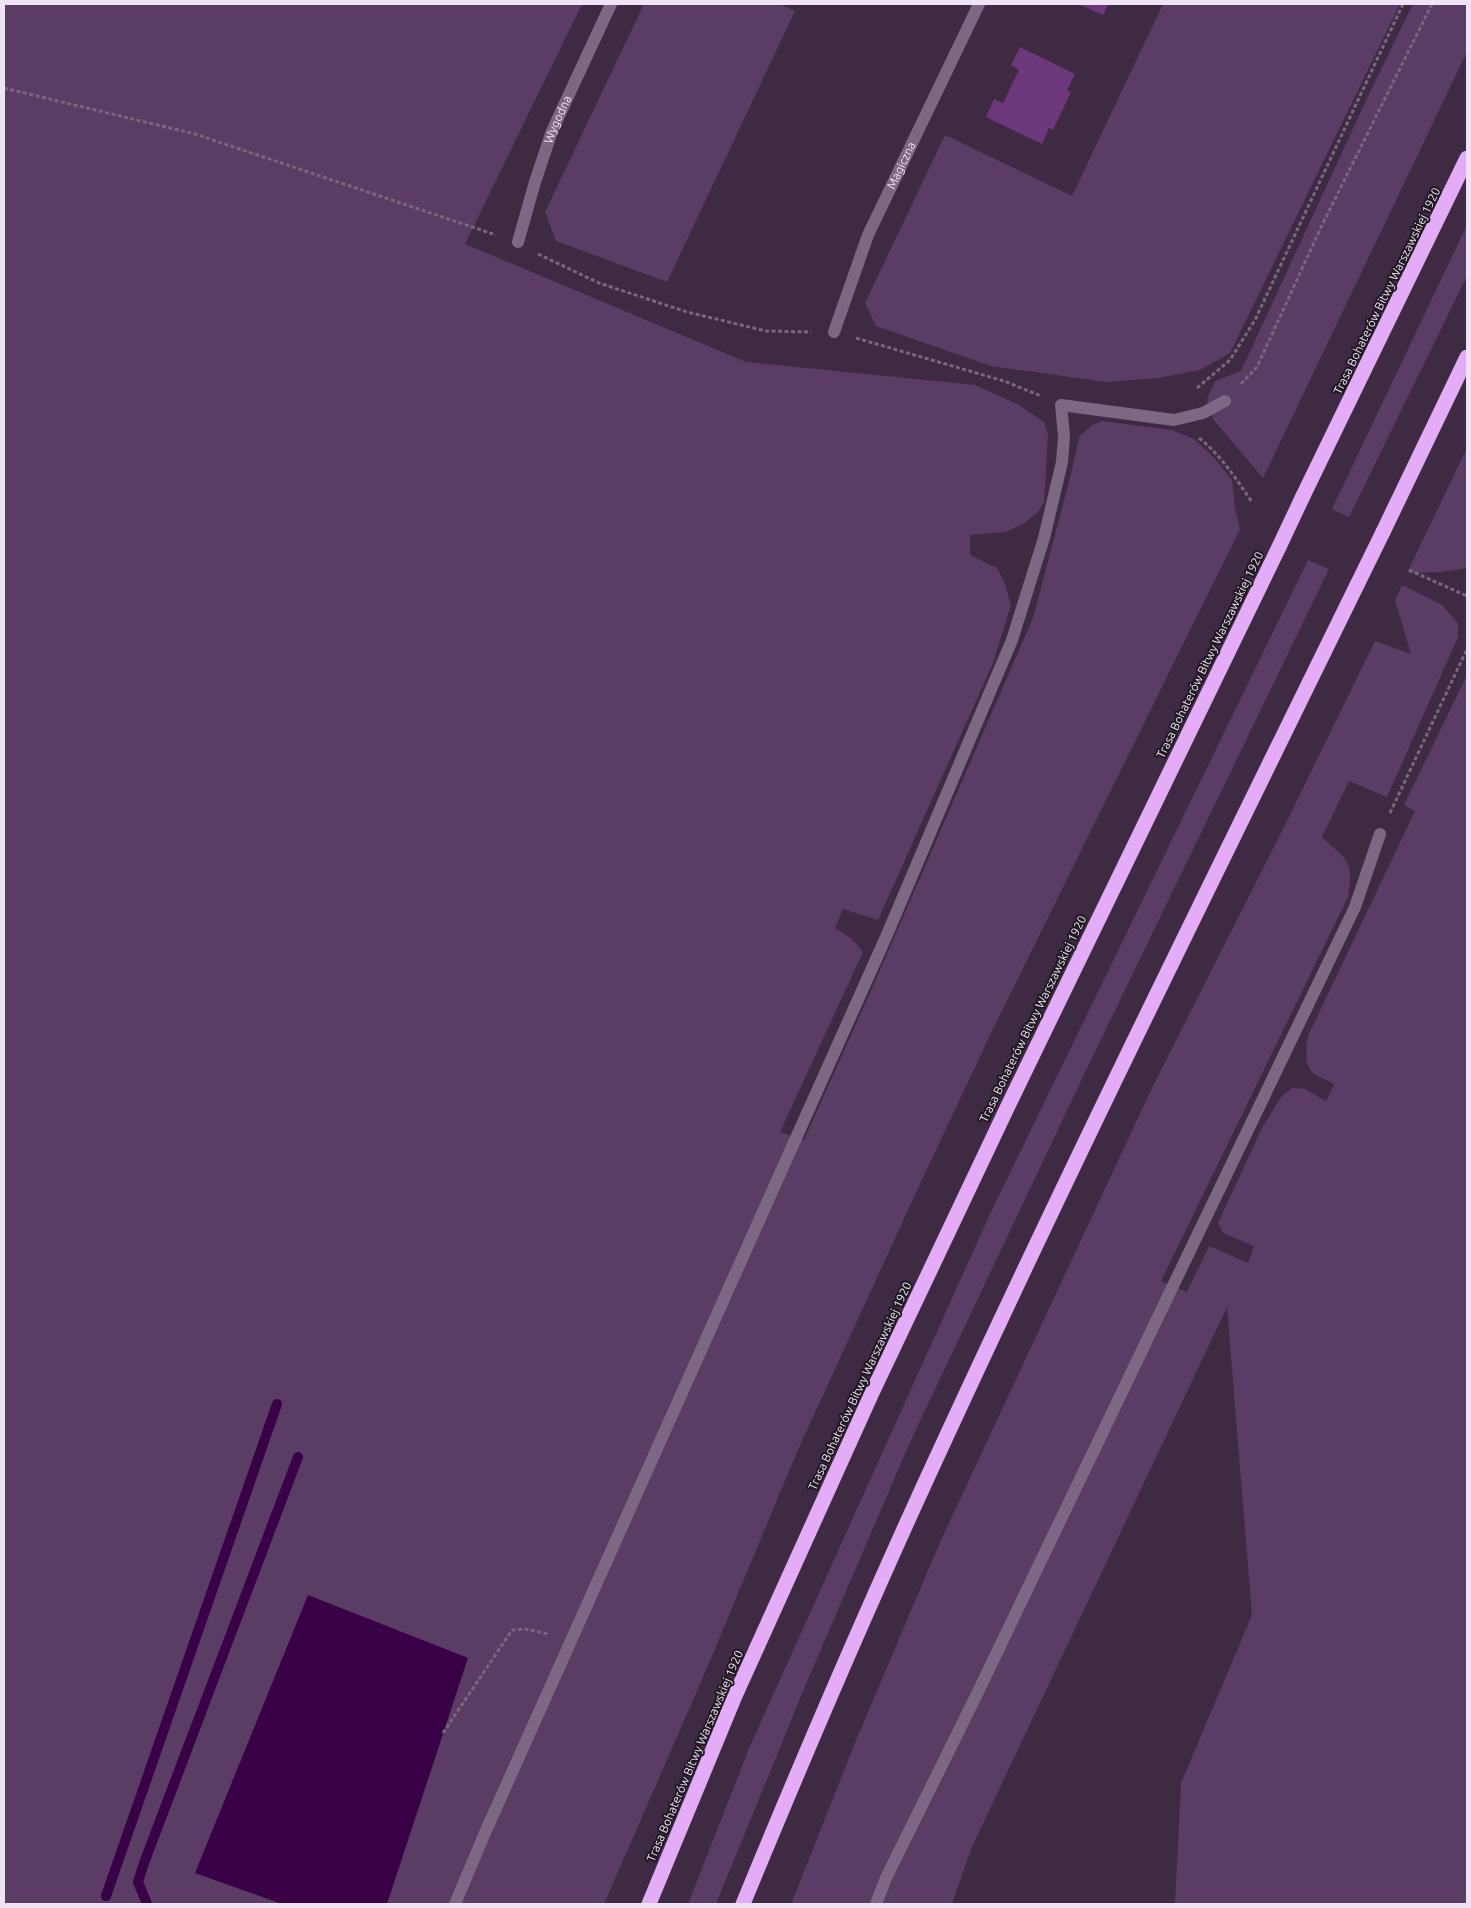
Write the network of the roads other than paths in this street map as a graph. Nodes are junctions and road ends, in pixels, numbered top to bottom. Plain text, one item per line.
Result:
1 (611, 4) edge
2 (979, 4) edge
3 (1467, 158) edge
4 (518, 242) road end
5 (834, 332) road end
6 (1467, 357) edge
7 (1225, 401) road end
8 (1380, 834) road end
9 (455, 1904) edge
10 (648, 1904) edge
11 (743, 1904) edge
12 (876, 1904) edge

1 - 4 street, Wygodna
2 - 5 street, Magiczna
3 - 10 highway, Trasa Bohaterów Bitwy Warszawskiej 1920, bridge
6 - 11 highway, bridge
7 - 9 street
8 - 12 street

